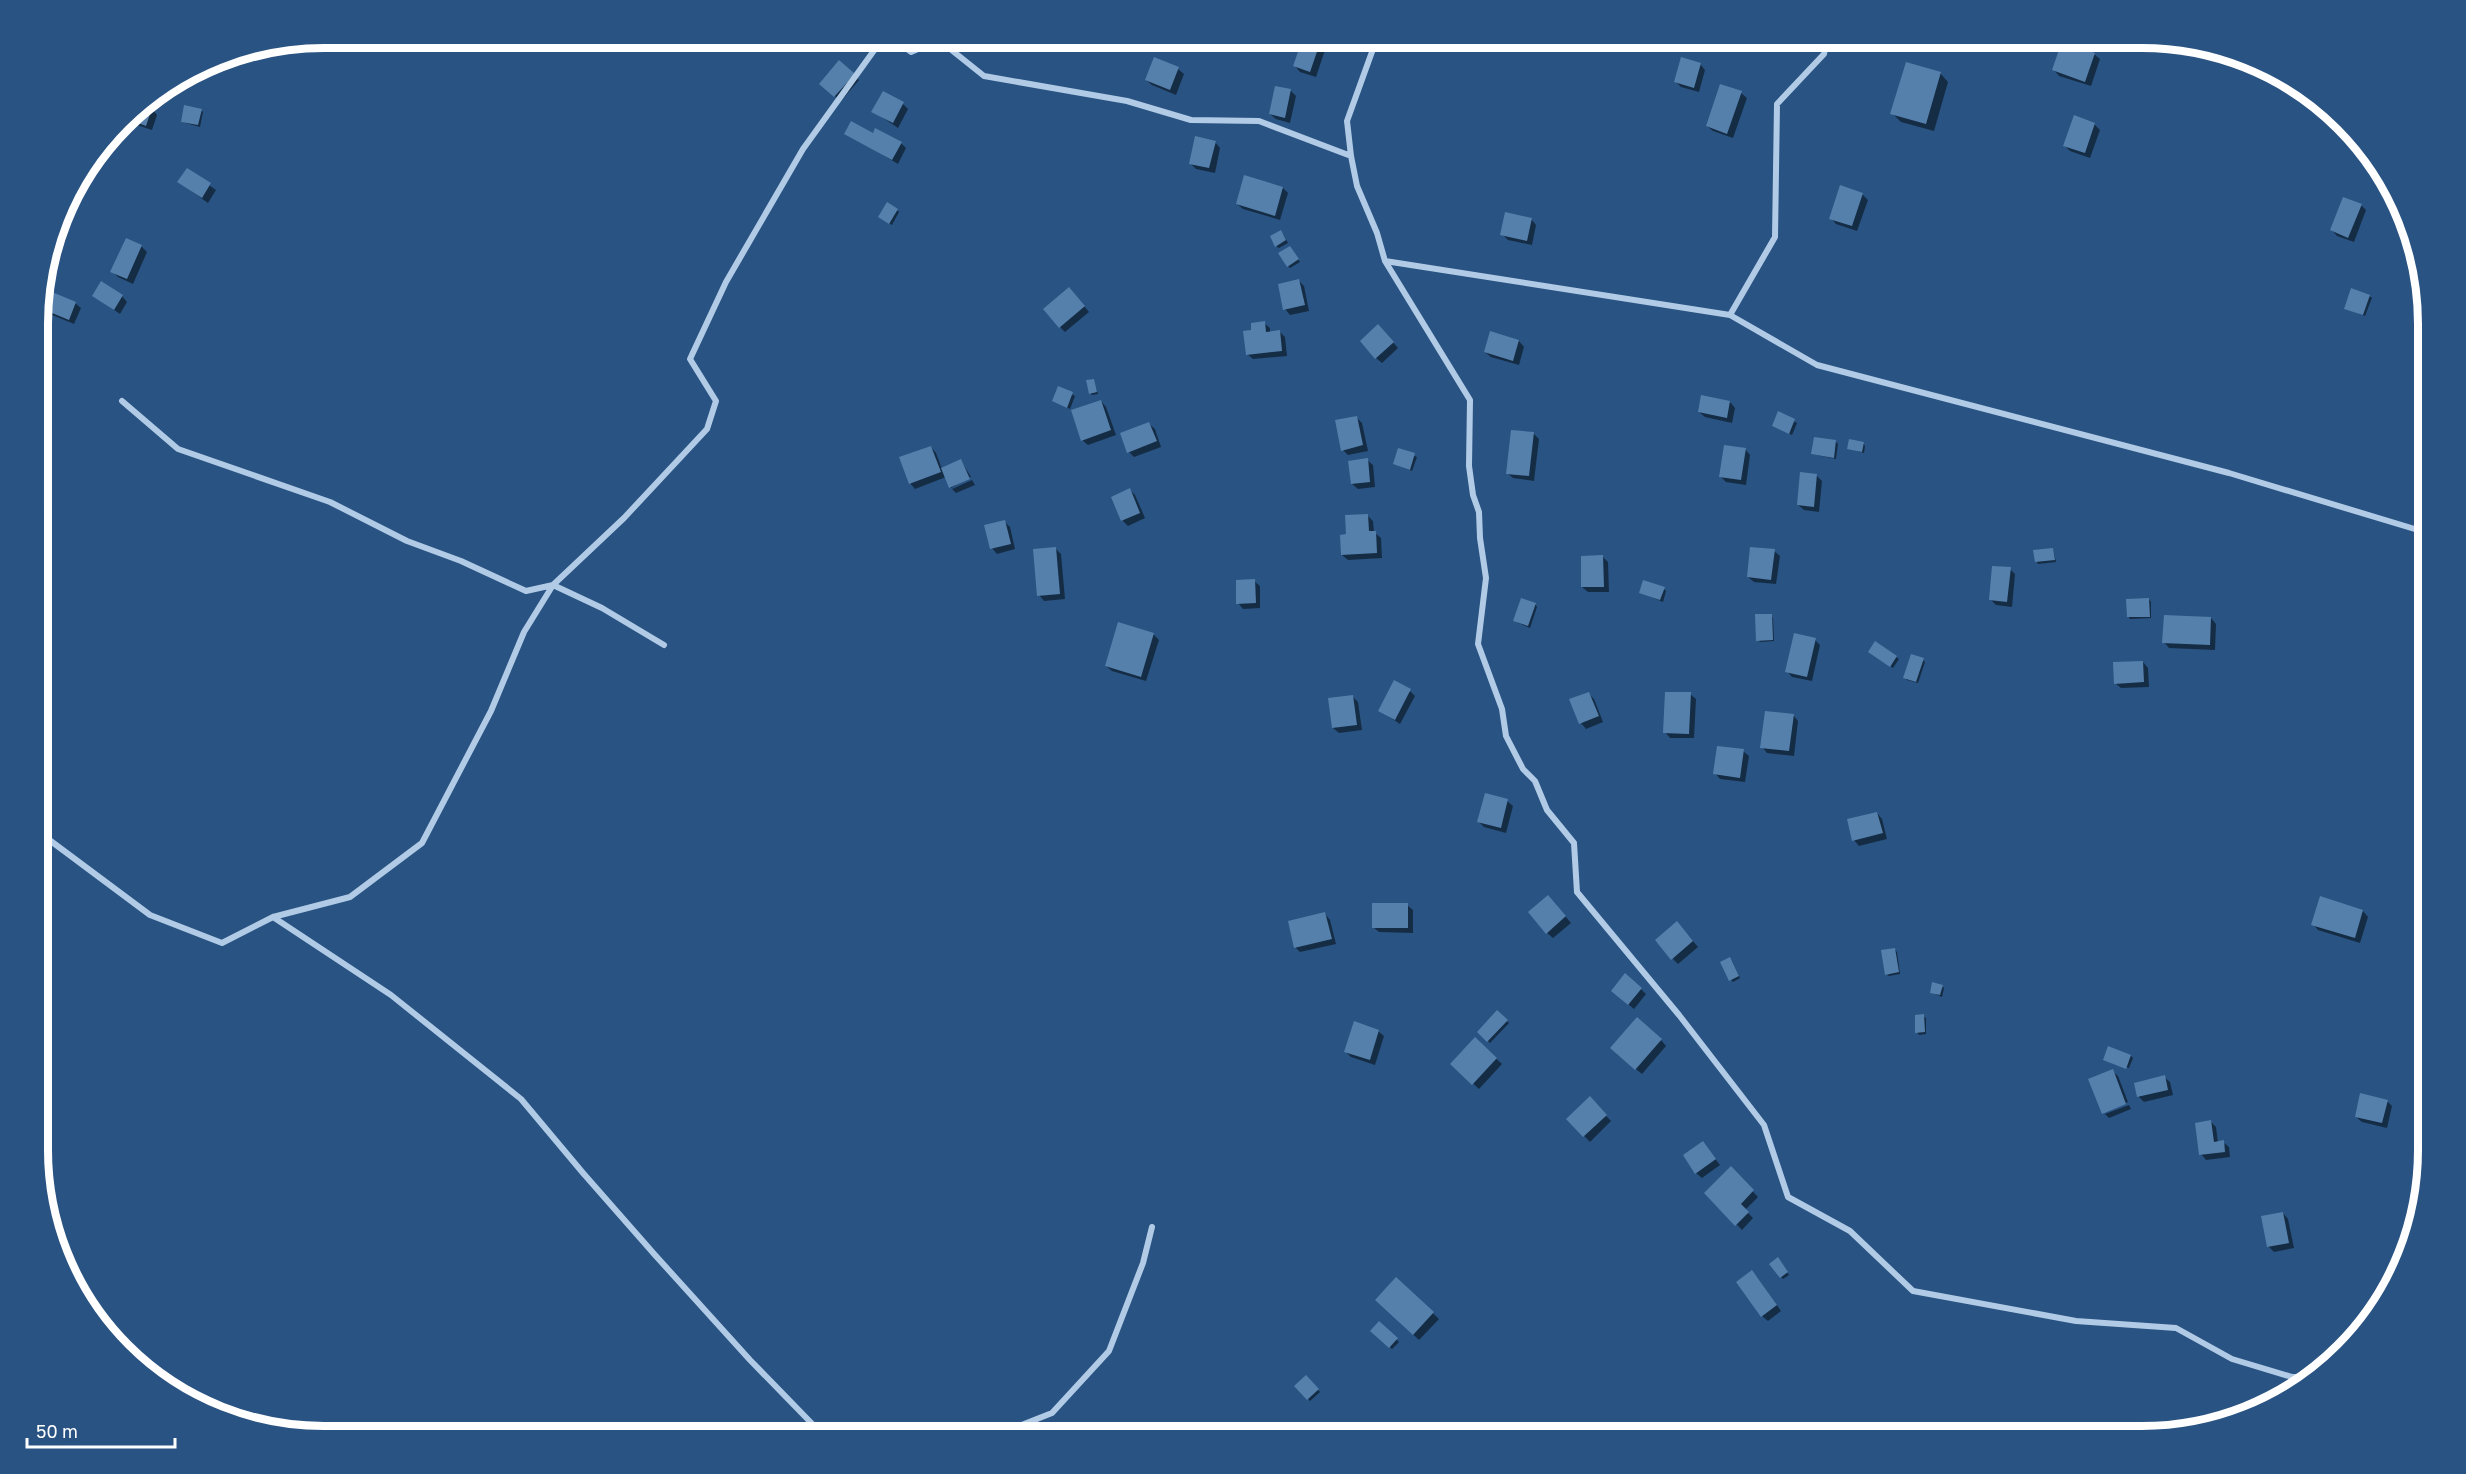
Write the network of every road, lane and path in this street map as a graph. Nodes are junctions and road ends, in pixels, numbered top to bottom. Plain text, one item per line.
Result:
1 (876, 48) edge
2 (906, 48) edge
3 (920, 48) edge
4 (950, 48) edge
5 (1373, 48) edge
6 (1825, 48) edge
7 (1351, 156) junction
8 (1384, 261) junction
9 (1730, 315) junction
10 (122, 401) dead end
11 (2418, 530) edge
12 (553, 585) junction
13 (664, 645) dead end
14 (48, 839) edge
15 (273, 917) junction
16 (1152, 1227) dead end
17 (2292, 1377) junction
18 (2300, 1377) edge
19 (2295, 1381) edge
20 (814, 1426) edge
21 (1019, 1426) edge

1 - 12 street
2 - 3 street
4 - 7 street
5 - 7 street
6 - 9 street
7 - 8 street
8 - 9 street
8 - 17 street
9 - 11 street
10 - 12 street
12 - 13 street
12 - 15 street
14 - 15 street
15 - 20 street
16 - 21 street
17 - 18 street
17 - 19 street

